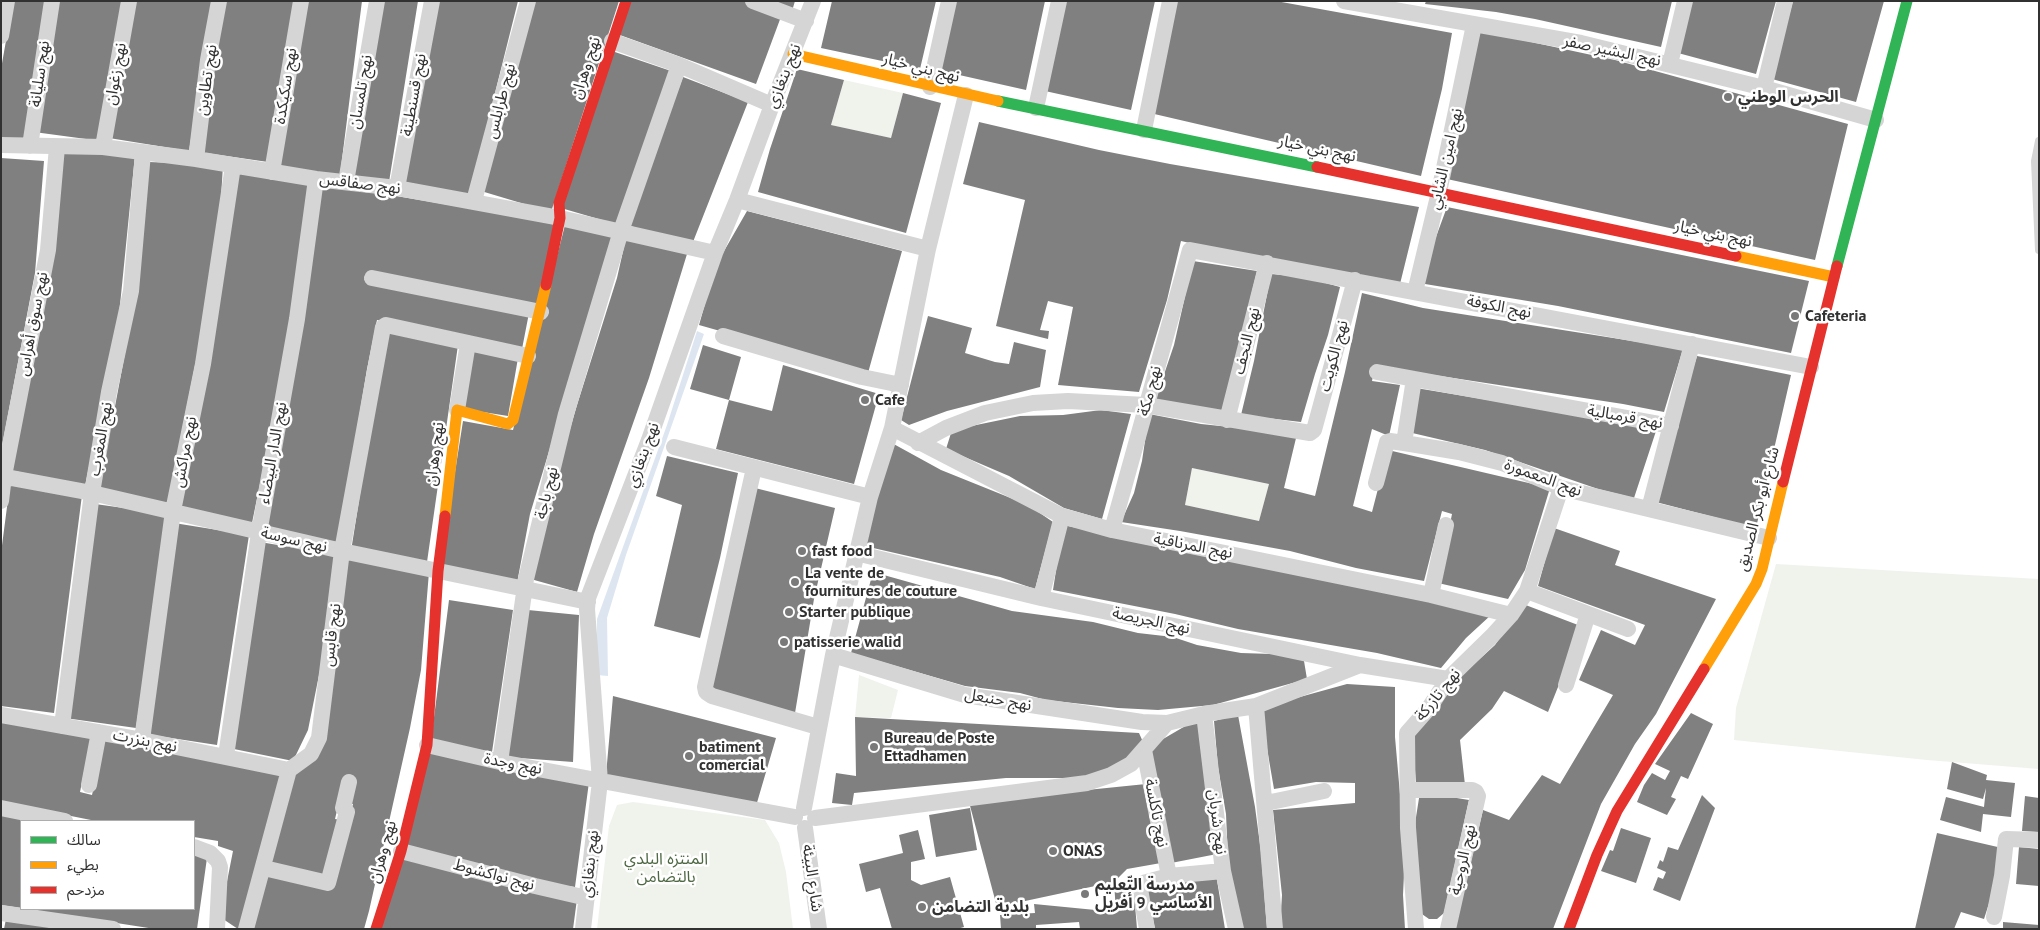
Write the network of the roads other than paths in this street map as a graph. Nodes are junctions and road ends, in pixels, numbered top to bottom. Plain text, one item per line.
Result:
1 (7, 1) edge
2 (52, 1) edge
3 (129, 1) edge
4 (219, 1) edge
5 (301, 1) edge
6 (377, 1) edge
7 (432, 1) edge
8 (528, 1) edge
9 (626, 1) edge
10 (754, 1) edge
11 (813, 1) edge
12 (949, 1) edge
13 (1059, 1) edge
14 (1170, 1) edge
15 (1344, 1) edge
16 (1685, 1) edge
17 (1785, 1) edge
18 (1907, 1) edge
19 (806, 21) junction
20 (1474, 25) junction
21 (1, 36) edge
22 (612, 41) junction
23 (793, 54) junction
24 (1670, 64) junction
25 (679, 65) junction
26 (930, 87) junction
27 (1764, 88) junction
28 (966, 95) junction
29 (772, 105) junction
30 (1036, 108) junction
31 (1876, 120) junction
32 (1144, 130) junction
33 (2039, 141) edge
34 (1, 145) edge
35 (30, 146) junction
36 (56, 147) junction
37 (103, 148) junction
38 (143, 153) junction
39 (196, 159) junction
40 (233, 166) junction
41 (272, 172) junction
42 (316, 179) junction
43 (346, 182) junction
44 (397, 188) junction
45 (1439, 192) junction
46 (738, 200) junction
47 (474, 201) junction
48 (560, 218) junction
49 (621, 231) junction
50 (928, 249) junction
51 (2039, 250) edge
52 (715, 253) junction
53 (1188, 253) joint
54 (1267, 263) junction
55 (1834, 277) junction
56 (372, 278) dead end
57 (1355, 280) junction
58 (1415, 292) junction
59 (541, 312) junction
60 (723, 336) dead end
61 (468, 343) junction
62 (1692, 344) junction
63 (528, 356) junction
64 (1811, 367) junction
65 (1414, 379) junction
66 (901, 385) junction
67 (1146, 405) junction
68 (457, 410) junction
69 (1227, 420) junction
70 (1671, 426) junction
71 (892, 428) junction
72 (918, 442) junction
73 (1404, 443) junction
74 (674, 447) dead end
75 (754, 468) junction
76 (2, 476) edge
77 (1376, 483) dead end
78 (1561, 488) junction
79 (92, 493) junction
80 (870, 497) junction
81 (1, 501) edge
82 (1649, 509) junction
83 (173, 512) junction
84 (1062, 516) junction
85 (1446, 525) dead end
86 (1112, 530) junction
87 (259, 533) junction
88 (1769, 538) junction
89 (342, 551) junction
90 (856, 553) junction
91 (438, 571) junction
92 (525, 588) junction
93 (1527, 591) junction
94 (1431, 595) junction
95 (1041, 598) junction
96 (588, 602) junction
97 (1588, 614) junction
98 (1511, 615) junction
99 (1628, 629) dead end
100 (833, 655) junction
101 (1360, 665) junction
102 (1448, 678) junction
103 (1566, 685) dead end
104 (1256, 706) junction
105 (1204, 714) junction
106 (1, 715) edge
107 (1167, 723) junction
108 (62, 726) junction
109 (818, 727) junction
110 (99, 732) junction
111 (142, 740) junction
112 (427, 745) junction
113 (1144, 750) junction
114 (226, 756) junction
115 (500, 762) junction
116 (289, 770) junction
117 (600, 781) junction
118 (349, 782) dead end
119 (89, 785) dead end
120 (1408, 790) junction
121 (1324, 791) dead end
122 (1266, 803) junction
123 (1, 808) edge
124 (805, 818) junction
125 (60, 820) edge
126 (2039, 840) edge
127 (195, 847) edge
128 (401, 851) junction
129 (264, 868) junction
130 (1224, 871) junction
131 (1169, 876) junction
132 (587, 898) junction
133 (1, 913) edge
134 (1994, 917) dead end
135 (113, 929) edge
136 (217, 929) edge
137 (246, 929) edge
138 (376, 929) edge
139 (583, 929) edge
140 (819, 929) edge
141 (1146, 929) edge
142 (1236, 929) edge
143 (1275, 929) edge
144 (1416, 929) edge
145 (1448, 929) edge
146 (1569, 929) edge

1 - 21 street
2 - 35 street, نهج سليانة
3 - 37 street, نهج زغوان
4 - 39 street, نهج تطاوين
5 - 41 street, نهج سكيكدة
6 - 43 street, نهج تلمسان
7 - 44 street, نهج قسنطينة
8 - 47 street, نهج طرابلس
9 - 22 street, نهج وهران
10 - 19 street
11 - 19 street, نهج بنغازي
12 - 26 street
13 - 30 street
14 - 32 street
15 - 20 street, نهج البشير صفر
16 - 24 street
17 - 27 street
18 - 31 street, شارع أبو بكر الصديق
19 - 23 street, نهج بنغازي
20 - 24 street, نهج البشير صفر
20 - 45 street, نهج امين الشابي
22 - 25 street
22 - 48 street, نهج وهران
23 - 26 street, نهج بني خيار
23 - 29 street, نهج بنغازي
24 - 27 street, نهج البشير صفر
25 - 29 street
25 - 49 street, نهج باجة
26 - 28 street, نهج بني خيار
27 - 31 street, نهج البشير صفر
28 - 30 street, نهج بني خيار
28 - 50 street, شارع البيئة
29 - 46 street, نهج بنغازي
30 - 32 street, نهج بني خيار
31 - 55 street, شارع أبو بكر الصديق
32 - 45 street, نهج بني خيار
33 - 51 lane
34 - 35 street, نهج صفاقس
35 - 36 street, نهج صفاقس
36 - 37 street, نهج صفاقس
36 - 76 street, نهج سوق أهراس
37 - 38 street, نهج صفاقس
38 - 39 street, نهج صفاقس
38 - 79 street, نهج المغرب
39 - 40 street, نهج صفاقس
40 - 41 street, نهج صفاقس
40 - 83 street, نهج مراكش
41 - 42 street, نهج صفاقس
42 - 43 street, نهج صفاقس
42 - 87 street, نهج الدار البيضاء
43 - 44 street, نهج صفاقس
44 - 47 street, نهج صفاقس
45 - 55 street, نهج بني خيار
45 - 58 street, نهج امين الشابي
46 - 50 street
46 - 52 street, نهج بنغازي
47 - 48 street, نهج صفاقس
48 - 49 street, نهج صفاقس
48 - 59 street, نهج وهران
49 - 52 street, نهج صفاقس
49 - 92 street, نهج باجة
50 - 66 street, شارع البيئة
52 - 96 street, نهج بنغازي
53 - 54 street, نهج الكوفة
53 - 67 street, نهج مكة
54 - 57 street, نهج الكوفة
54 - 69 street, نهج النجف
55 - 64 street, شارع أبو بكر الصديق
56 - 59 street
57 - 58 street, نهج الكوفة
57 - 69 street, نهج الكويت
58 - 62 street, نهج الكوفة
59 - 63 street, نهج وهران
60 - 66 street
61 - 63 street
61 - 68 street
61 - 89 street, نهج قابس
62 - 64 street, نهج الكوفة
62 - 70 street
63 - 68 street, نهج وهران
64 - 88 street, شارع أبو بكر الصديق
65 - 70 street, نهج قرمبالية
65 - 70 street, نهج قرمبالية
65 - 73 street
66 - 71 street, شارع البيئة
67 - 69 street
67 - 72 street
67 - 86 street, نهج مكة
68 - 91 street, نهج وهران
70 - 82 street
71 - 72 street, نهج المرناقية
71 - 80 street, شارع البيئة
72 - 84 street, نهج المرناقية
73 - 77 street, نهج المعمورة
73 - 78 street, نهج المعمورة
74 - 75 street
75 - 80 street
75 - 109 street
76 - 79 street, نهج سوسة
76 - 81 street, نهج سوق أهراس
78 - 82 street, نهج المعمورة
78 - 93 street, نهج تازركة
79 - 83 street, نهج سوسة
79 - 108 street, نهج المغرب
80 - 90 street, شارع البيئة
82 - 88 street, نهج المعمورة
83 - 87 street, نهج سوسة
83 - 111 street, نهج مراكش
84 - 86 street, نهج المرناقية
84 - 95 street
85 - 94 street
86 - 94 street, نهج المرناقية
87 - 89 street, نهج سوسة
87 - 114 street, نهج الدار البيضاء
88 - 146 street, شارع أبو بكر الصديق
89 - 91 street, نهج سوسة
89 - 116 street, نهج قابس
90 - 95 street, نهج الجريصة
90 - 100 street, شارع البيئة
91 - 92 street, نهج سوسة
91 - 112 street, نهج وهران
92 - 96 street, نهج سوسة
92 - 115 street, نهج باجة
93 - 97 street
93 - 98 street, نهج تازركة
94 - 98 street, نهج المرناقية
95 - 101 street, نهج الجريصة
96 - 117 street, نهج بنغازي
97 - 99 street
97 - 103 street
98 - 102 street, نهج تازركة
100 - 107 street, نهج حنبعل
100 - 109 street, شارع البيئة
101 - 102 street, نهج الجريصة
101 - 104 street, نهج حنبعل
102 - 120 street, نهج تازركة
104 - 105 street, نهج حنبعل
104 - 122 street
105 - 107 street, نهج حنبعل
105 - 130 street, نهج شربان
106 - 108 street, نهج بنزرت
107 - 113 street, نهج وجدة
108 - 110 street, نهج بنزرت
109 - 124 street, شارع البيئة
110 - 111 street, نهج بنزرت
110 - 119 street
111 - 114 street, نهج بنزرت
112 - 115 street, نهج وجدة
112 - 128 street, نهج وهران
113 - 124 street, نهج وجدة
113 - 131 street, نهج تاكلسة
114 - 116 street, نهج بنزرت
115 - 117 street, نهج وجدة
116 - 129 street
117 - 124 street, نهج وجدة
117 - 132 street, نهج بنغازي
118 - 129 street
120 - 144 street, نهج تازركة
120 - 145 street, نهج الروحية
121 - 122 street
122 - 143 street
123 - 125 street
124 - 140 street, شارع البيئة
126 - 134 street
127 - 136 street
128 - 132 street, نهج نواكشوط
128 - 138 street, نهج وهران
129 - 137 street
130 - 131 street
130 - 142 street, نهج شربان
131 - 141 street
132 - 139 street, نهج بنغازي
133 - 135 street

